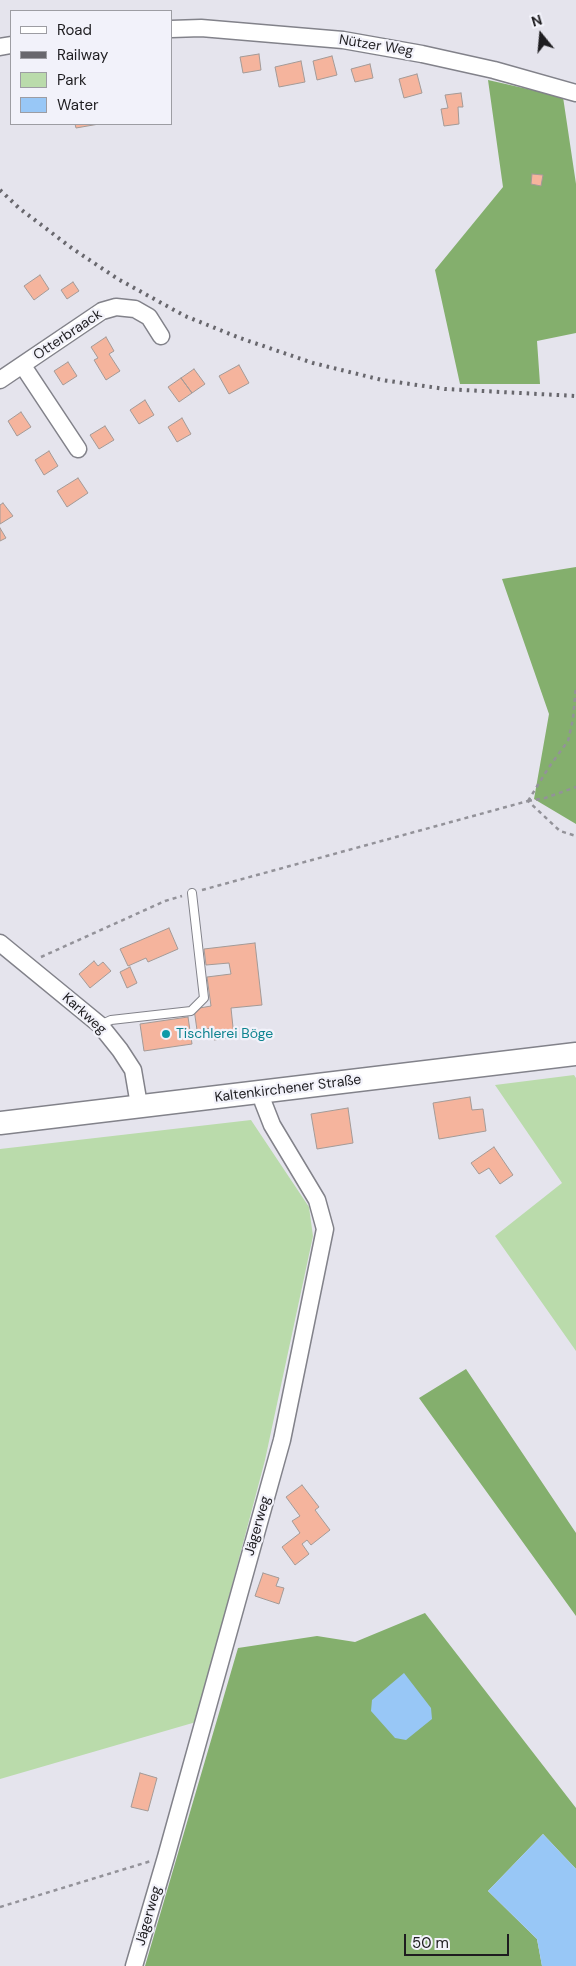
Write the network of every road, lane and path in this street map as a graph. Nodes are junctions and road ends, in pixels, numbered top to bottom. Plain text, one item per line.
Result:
1 (172, 29) edge
2 (576, 93) edge
3 (161, 336) dead end
4 (23, 366) junction
5 (0, 380) edge
6 (78, 449) dead end
7 (576, 686) edge
8 (576, 787) edge
9 (528, 801) junction
10 (576, 836) edge
11 (192, 893) junction
12 (0, 943) edge
13 (25, 964) junction
14 (100, 1025) junction
15 (576, 1054) edge
16 (263, 1092) junction
17 (139, 1105) junction
18 (0, 1123) edge
19 (166, 1857) junction
20 (0, 1907) edge
21 (134, 1966) edge

1 - 2 street, Nützer Weg
3 - 4 street, Otterbraack
4 - 5 street, Otterbraack
4 - 6 street, Otterbraack
7 - 9 path
8 - 9 path
9 - 10 path
9 - 11 path
11 - 13 path
11 - 14 lane
12 - 13 street, Karkweg
13 - 14 street, Karkweg
14 - 17 street, Karkweg
15 - 16 main road, Kaltenkirchener Straße
16 - 17 main road, Kaltenkirchener Straße
16 - 19 street, Jägerweg
17 - 18 main road, Kaltenkirchener Straße
19 - 20 path
19 - 21 street, Jägerweg

